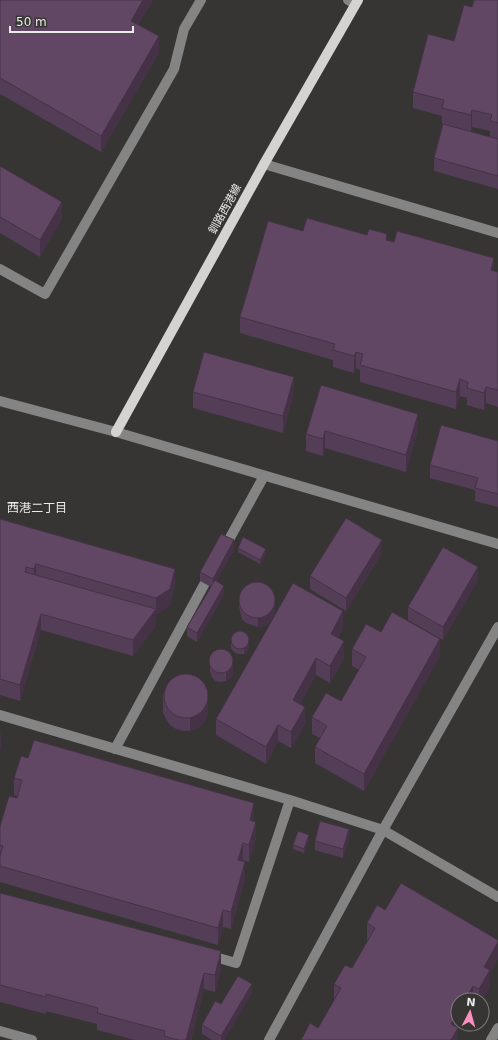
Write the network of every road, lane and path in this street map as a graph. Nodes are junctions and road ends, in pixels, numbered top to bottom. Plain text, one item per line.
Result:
1 (202, 0) edge
2 (354, 1) edge
3 (264, 164) junction
4 (498, 233) edge
5 (0, 269) edge
6 (0, 401) edge
7 (116, 432) junction
8 (264, 476) junction
9 (498, 544) edge
10 (226, 545) edge
11 (205, 584) edge
12 (498, 627) edge
13 (0, 715) edge
14 (115, 748) junction
15 (290, 800) junction
16 (383, 830) junction
17 (498, 897) edge
18 (198, 953) edge
19 (498, 1028) edge
20 (0, 1031) edge
21 (32, 1040) edge
22 (269, 1040) edge
23 (491, 1040) edge

1 - 5 street
2 - 3 main road, 釧路西港線
3 - 4 street
3 - 7 main road, 釧路西港線
6 - 7 street
7 - 8 street
8 - 9 street
8 - 10 street
11 - 14 street
12 - 16 street
13 - 14 street
14 - 15 street
15 - 16 street
15 - 18 street
16 - 17 street
16 - 22 street
19 - 23 street
20 - 21 street

